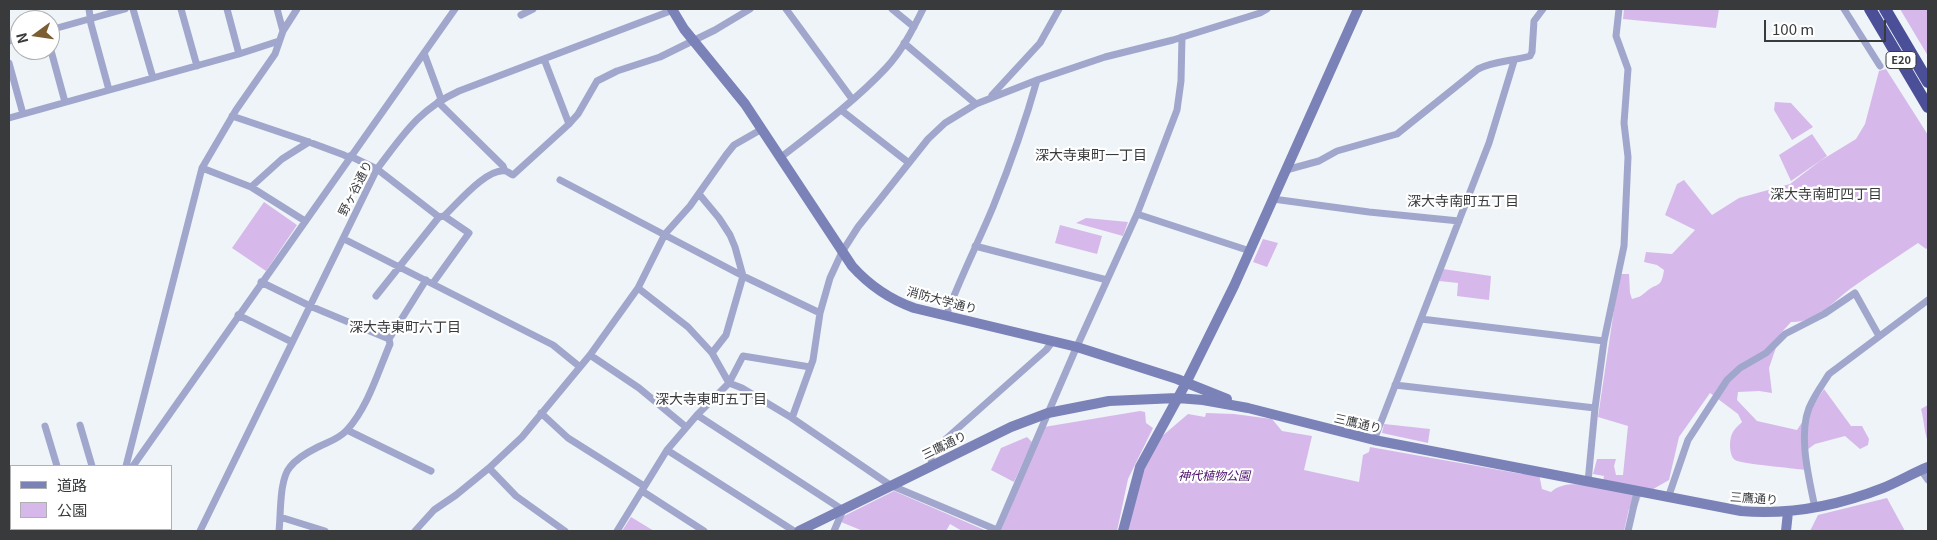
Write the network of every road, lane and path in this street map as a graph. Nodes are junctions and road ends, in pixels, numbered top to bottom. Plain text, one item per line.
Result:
1 (89, 9) edge
2 (125, 9) edge
3 (133, 9) edge
4 (181, 9) edge
5 (227, 9) edge
6 (277, 9) edge
7 (296, 9) edge
8 (455, 9) edge
9 (533, 9) edge
10 (675, 9) edge
11 (750, 9) edge
12 (786, 9) edge
13 (892, 9) edge
14 (923, 9) edge
15 (1060, 9) edge
16 (1267, 9) edge
17 (1358, 9) edge
18 (1542, 9) edge
19 (1619, 9) edge
20 (1844, 9) edge
21 (1870, 9) edge
22 (1885, 9) edge
23 (521, 15) dead end
24 (91, 18) junction
25 (60, 27) edge
26 (914, 27) junction
27 (283, 31) junction
28 (1182, 37) junction
29 (693, 40) junction
30 (278, 41) junction
31 (904, 43) junction
32 (424, 53) junction
33 (239, 54) junction
34 (544, 59) junction
35 (54, 60) edge
36 (1514, 61) junction
37 (9, 63) edge
38 (196, 66) junction
39 (1880, 66) dead end
40 (153, 78) junction
41 (1037, 80) junction
42 (1928, 82) edge
43 (109, 90) junction
44 (990, 98) junction
45 (852, 99) junction
46 (440, 100) junction
47 (65, 102) junction
48 (976, 104) junction
49 (1928, 107) edge
50 (841, 110) junction
51 (23, 114) junction
52 (232, 116) junction
53 (9, 118) edge
54 (569, 124) junction
55 (762, 129) junction
56 (309, 142) junction
57 (349, 157) junction
58 (780, 158) junction
59 (909, 163) junction
60 (202, 168) junction
61 (377, 169) junction
62 (1286, 170) junction
63 (505, 171) junction
64 (560, 180) dead end
65 (251, 187) junction
66 (699, 194) junction
67 (1274, 199) junction
68 (1137, 214) junction
69 (442, 216) junction
70 (1459, 220) junction
71 (305, 221) junction
72 (665, 234) junction
73 (344, 238) junction
74 (975, 246) junction
75 (1250, 251) junction
76 (842, 252) junction
77 (400, 268) junction
78 (743, 276) junction
79 (1107, 280) junction
80 (261, 282) junction
81 (429, 282) junction
82 (638, 288) junction
83 (376, 296) dead end
84 (1928, 300) edge
85 (310, 306) junction
86 (820, 313) junction
87 (238, 315) junction
88 (946, 316) junction
89 (1422, 318) junction
90 (1879, 336) junction
91 (389, 339) junction
92 (1053, 341) junction
93 (1604, 341) junction
94 (292, 342) junction
95 (1077, 347) junction
96 (712, 353) junction
97 (590, 355) junction
98 (580, 367) junction
99 (810, 367) junction
100 (1186, 383) junction
101 (729, 384) junction
102 (1395, 385) junction
103 (1177, 398) junction
104 (1248, 408) junction
105 (1595, 408) junction
106 (541, 413) junction
107 (1048, 413) junction
108 (697, 416) junction
109 (792, 418) junction
110 (80, 425) dead end
111 (45, 426) dead end
112 (686, 427) junction
113 (347, 430) junction
114 (1374, 440) junction
115 (667, 450) junction
116 (56, 465) edge
117 (92, 465) edge
118 (126, 465) edge
119 (134, 465) edge
120 (932, 465) junction
121 (489, 468) junction
122 (1924, 469) edge
123 (430, 471) dead end
124 (1928, 480) edge
125 (1588, 482) junction
126 (890, 485) junction
127 (643, 488) junction
128 (1637, 492) junction
129 (1668, 498) junction
130 (1815, 508) junction
131 (843, 510) junction
132 (1788, 512) junction
133 (280, 517) junction
134 (997, 530) edge
135 (200, 531) edge
136 (279, 531) edge
137 (324, 531) edge
138 (415, 531) edge
139 (565, 531) edge
140 (617, 531) edge
141 (704, 531) edge
142 (794, 531) edge
143 (799, 531) edge
144 (834, 531) edge
145 (1123, 531) edge
146 (1628, 531) edge
147 (1786, 531) edge

1 - 24 street
2 - 24 street
3 - 40 street
4 - 38 street
5 - 33 street
6 - 27 street
7 - 27 street
8 - 32 street
9 - 23 street
10 - 29 street, 消防大学通り
10 - 34 street, 野ヶ谷通り
11 - 29 street
12 - 45 street
13 - 26 street
14 - 26 street
15 - 44 street
16 - 28 street
17 - 62 street
18 - 36 street
19 - 93 street
20 - 39 street
21 - 49 highway, E20
22 - 42 highway, E20
24 - 25 street
24 - 43 street
26 - 31 street
27 - 30 street
28 - 41 street
28 - 68 street
29 - 54 street
29 - 55 street, 消防大学通り
30 - 33 street
30 - 52 street
31 - 45 street
31 - 48 street
32 - 46 street
32 - 57 street
33 - 38 street
34 - 46 street, 野ヶ谷通り
34 - 54 street
35 - 47 street
36 - 62 street
36 - 70 street
37 - 51 street
38 - 40 street
40 - 43 street
41 - 44 street
41 - 74 street
43 - 47 street
44 - 48 street
45 - 50 street
46 - 61 street, 野ヶ谷通り
46 - 63 street
47 - 51 street
48 - 59 street
50 - 58 street
50 - 59 street
51 - 53 street
52 - 56 street
52 - 60 street
54 - 63 street
55 - 58 street, 消防大学通り
55 - 66 street
56 - 57 street
56 - 65 street
57 - 61 street
57 - 71 street
58 - 76 street, 消防大学通り
59 - 76 street
60 - 65 street
60 - 118 street
61 - 69 street
61 - 73 street, 野ヶ谷通り
62 - 67 street
63 - 69 street
64 - 72 street
65 - 71 street
66 - 72 street
66 - 78 street
67 - 70 street
67 - 75 street
68 - 75 street
68 - 79 street
69 - 77 street
69 - 81 street
70 - 89 street
71 - 80 street
72 - 78 street
72 - 82 street
73 - 77 street
73 - 85 street, 野ヶ谷通り
74 - 79 street
74 - 88 street
75 - 100 street
76 - 86 street
76 - 88 street, 消防大学通り
77 - 81 street
77 - 83 street
78 - 86 street
78 - 96 street
79 - 95 street
80 - 85 street
80 - 87 street
81 - 91 street
81 - 98 street
82 - 96 street
82 - 97 street
84 - 90 street
85 - 91 street
85 - 94 street, 野ヶ谷通り
86 - 99 street
87 - 94 street
87 - 119 street
88 - 92 street, 消防大学通り
89 - 93 street
89 - 102 street
90 - 129 street
90 - 130 street
91 - 113 street
92 - 95 street, 消防大学通り
92 - 120 street
93 - 105 street
94 - 135 street, 野ヶ谷通り
95 - 100 street, 消防大学通り
95 - 107 street
96 - 101 street
97 - 98 street
97 - 112 street
98 - 106 street
99 - 101 street
99 - 109 street
100 - 103 street
100 - 104 street, 消防大学通り
101 - 108 street
101 - 109 street
102 - 105 street
102 - 114 street
103 - 104 street, 三鷹通り
103 - 107 street, 三鷹通り
103 - 145 street
104 - 114 street, 三鷹通り
105 - 125 street
106 - 121 street
106 - 127 street
107 - 120 street, 三鷹通り
107 - 134 street
108 - 112 street
108 - 131 street
109 - 126 street
110 - 117 street
111 - 116 street
112 - 115 street
113 - 123 street
113 - 133 street
114 - 125 street, 三鷹通り
115 - 127 street
115 - 142 street
120 - 126 street, 三鷹通り
121 - 138 street
121 - 139 street
122 - 124 street
122 - 130 street, 三鷹通り
125 - 128 street, 三鷹通り
126 - 131 street, 三鷹通り
126 - 134 street
127 - 140 street
127 - 141 street
128 - 129 street, 三鷹通り
128 - 146 street
129 - 132 street, 三鷹通り
130 - 132 street, 三鷹通り
131 - 143 street, 三鷹通り
131 - 144 street
132 - 147 street
133 - 136 street
133 - 137 street

